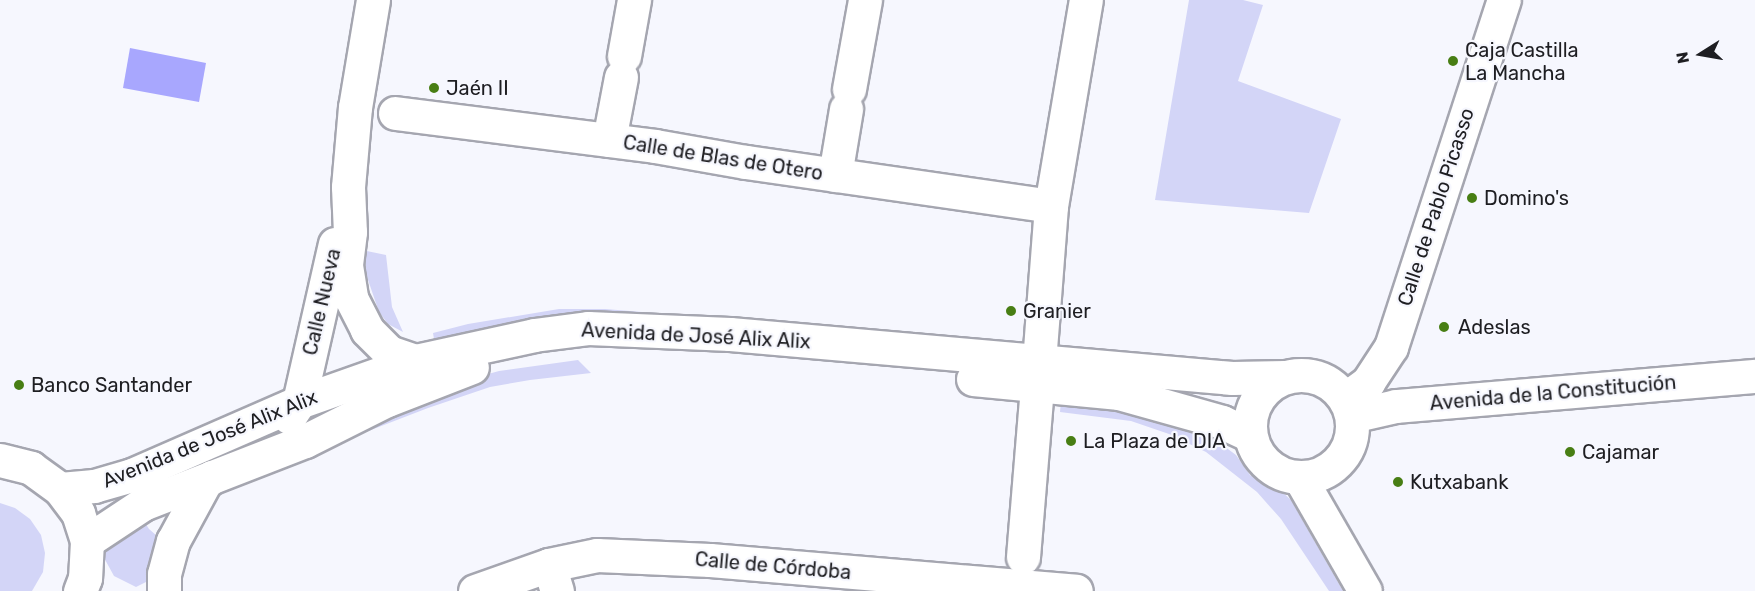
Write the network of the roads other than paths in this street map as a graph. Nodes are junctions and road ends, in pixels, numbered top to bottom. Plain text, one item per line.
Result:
1 (373, 0) edge
2 (634, 0) edge
3 (865, 0) edge
4 (1086, 0) edge
5 (1504, 0) edge
6 (395, 113) dead end
7 (609, 140) junction
8 (835, 175) junction
9 (348, 187) junction
10 (1051, 206) junction
11 (414, 361) junction
12 (1038, 374) junction
13 (1755, 376) edge
14 (1285, 377) junction
15 (299, 402) junction
16 (1348, 408) junction
17 (1250, 435) junction
18 (0, 460) edge
19 (1339, 461) junction
20 (226, 472) junction
21 (1300, 478) junction
22 (60, 489) junction
23 (87, 541) junction
24 (1023, 557) dead end
25 (553, 578) edge
26 (1361, 585) edge
27 (90, 587) edge
28 (164, 591) edge
29 (475, 591) edge
30 (1076, 591) edge

1 - 9 street, Calle Nueva
2 - 7 street
3 - 8 street
4 - 10 street
5 - 16 street, Calle de Pablo Picasso
6 - 7 street, Calle de Blas de Otero
7 - 8 street, Calle de Blas de Otero
8 - 10 street, Calle de Blas de Otero
9 - 11 street, Calle Nueva
9 - 15 street, Calle Nueva
10 - 12 street
11 - 12 street, Avenida de José Alix Alix
11 - 15 street, Avenida de José Alix Alix
12 - 14 street, Avenida de José Alix Alix
12 - 17 street, Avenida de José Alix Alix
12 - 20 street, Avenida de José Alix Alix
12 - 24 street
13 - 16 street, Avenida de la Constitución
14 - 16 street
14 - 17 street
15 - 20 street, Calle Nueva
15 - 22 street, Avenida de José Alix Alix
16 - 19 street
17 - 21 street
18 - 22 street
19 - 21 street
19 - 26 street
20 - 23 street, Avenida de José Alix Alix
20 - 28 street
21 - 26 street
22 - 23 street
23 - 27 street
25 - 29 street, Calle de Córdoba
25 - 30 street, Calle de Córdoba

